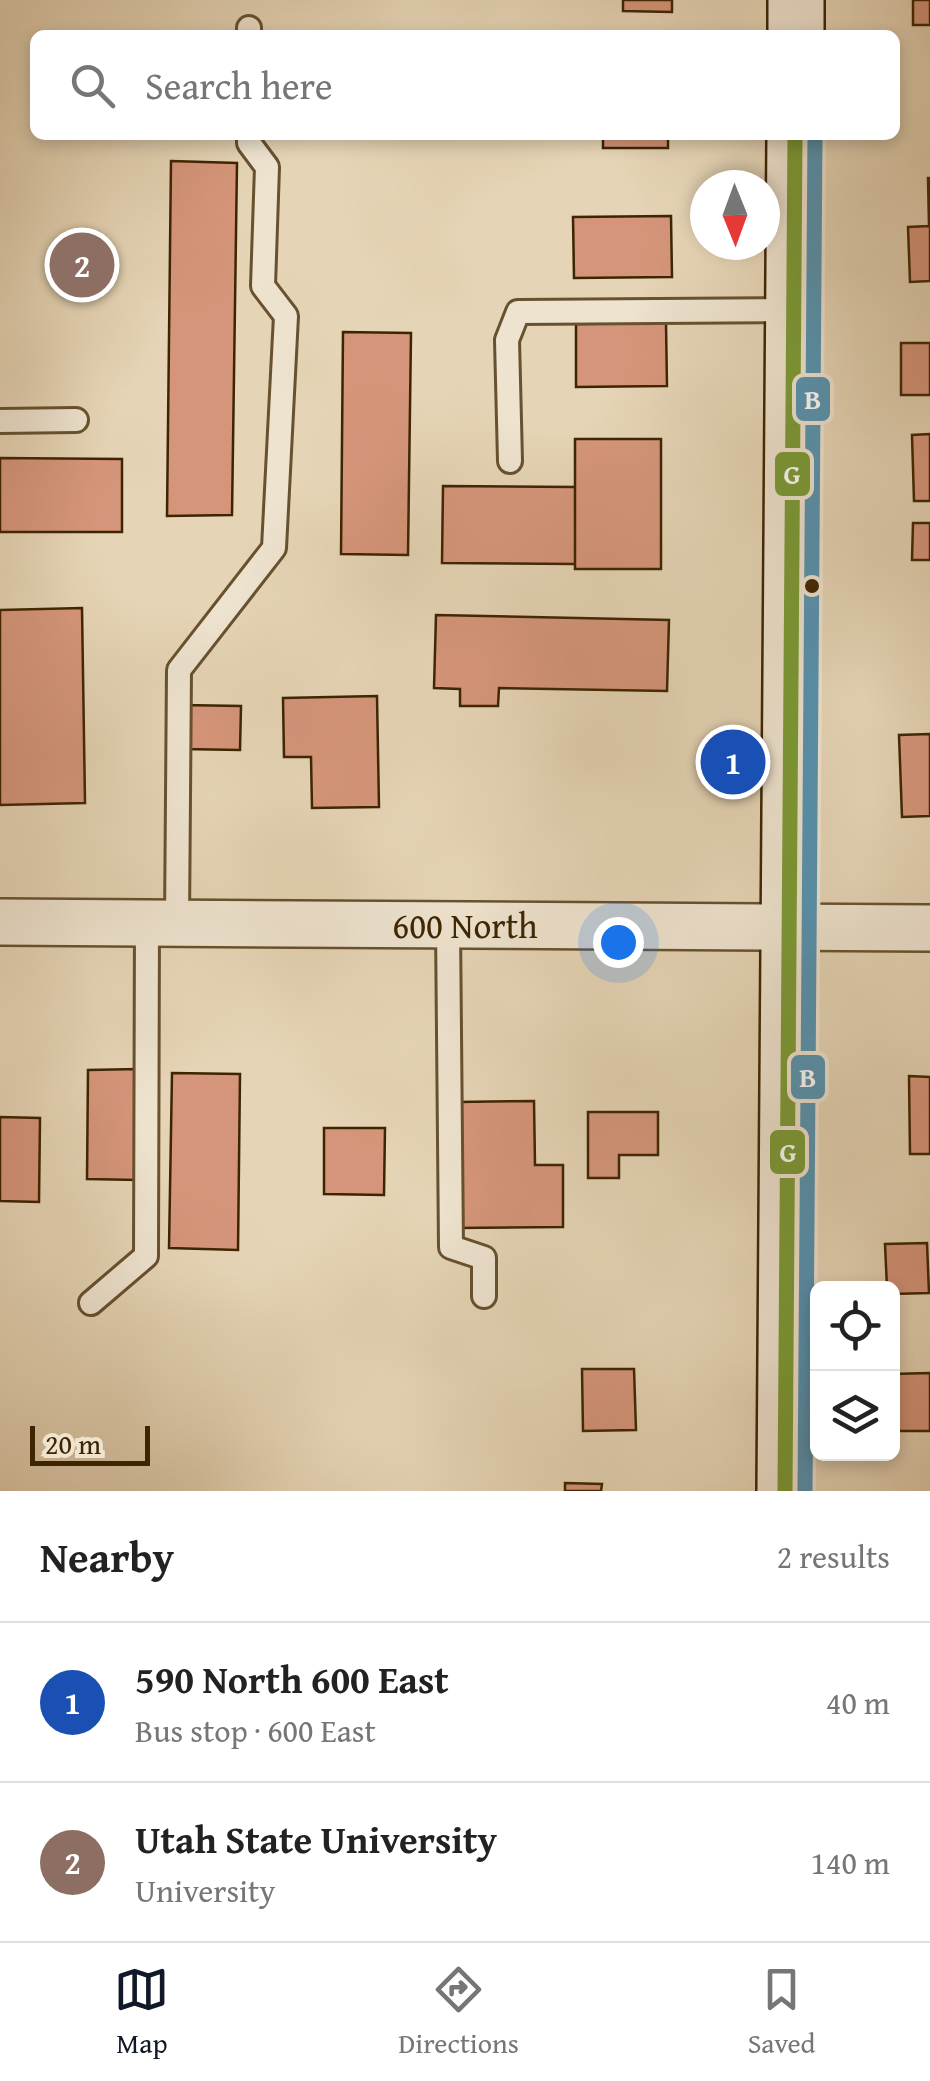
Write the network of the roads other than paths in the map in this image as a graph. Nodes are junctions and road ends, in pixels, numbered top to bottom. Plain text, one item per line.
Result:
1 (796, 0) edge
2 (796, 30) edge
3 (249, 140) edge
4 (795, 140) edge
5 (794, 310) junction
6 (76, 420) dead end
7 (0, 421) edge
8 (510, 461) dead end
9 (0, 922) edge
10 (162, 923) junction
11 (448, 925) junction
12 (789, 927) junction
13 (930, 928) edge
14 (484, 1296) dead end
15 (91, 1303) dead end
16 (785, 1491) edge

1 - 2 street
3 - 10 lane
4 - 5 street
5 - 8 lane
5 - 12 street
6 - 7 lane
9 - 10 street, 600 North
10 - 11 street, 600 North
10 - 15 lane
11 - 12 street, 600 North
11 - 14 lane
12 - 13 street, 600 North
12 - 16 street

